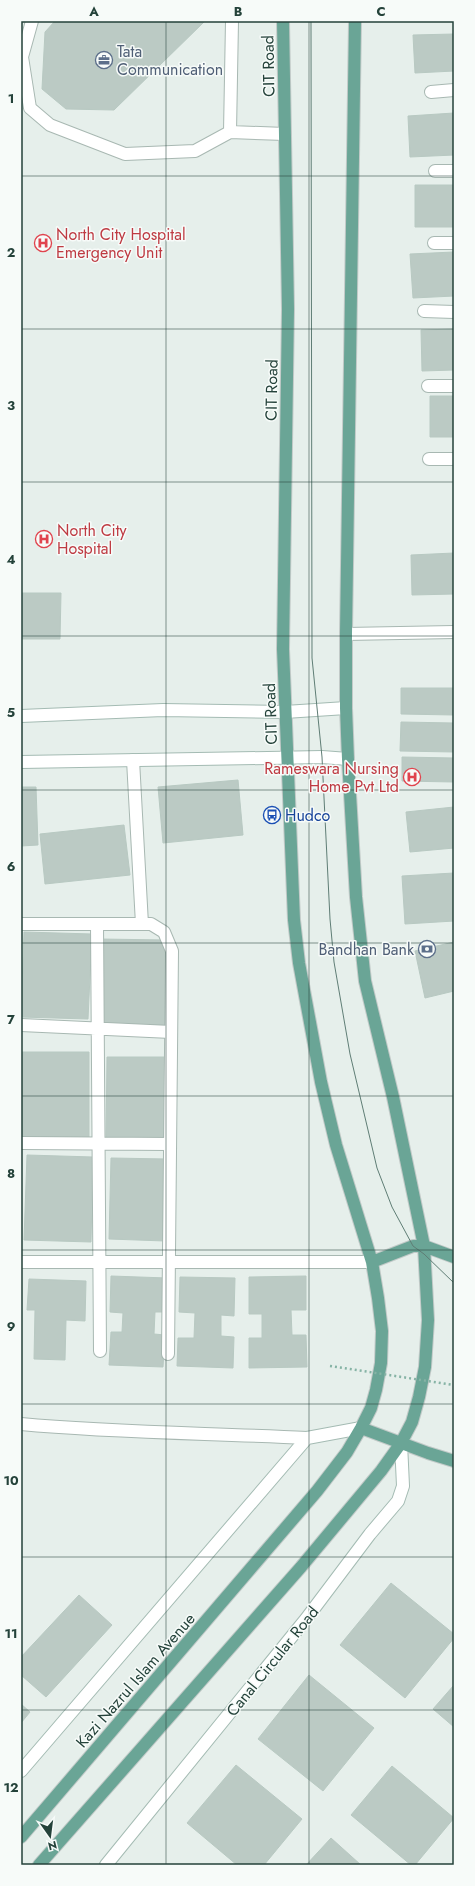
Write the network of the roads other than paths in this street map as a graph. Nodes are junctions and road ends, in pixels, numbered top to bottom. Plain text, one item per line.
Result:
1 (32, 21) edge
2 (232, 21) edge
3 (283, 21) edge
4 (355, 21) edge
5 (454, 90) edge
6 (431, 92) dead end
7 (230, 132) junction
8 (285, 134) junction
9 (454, 171) edge
10 (435, 172) dead end
11 (434, 243) dead end
12 (454, 243) edge
13 (424, 311) dead end
14 (454, 312) edge
15 (428, 386) dead end
16 (454, 386) edge
17 (429, 459) dead end
18 (454, 459) edge
19 (454, 632) edge
20 (346, 634) junction
21 (346, 708) junction
22 (285, 712) junction
23 (21, 716) edge
24 (288, 759) junction
25 (348, 759) junction
26 (133, 760) junction
27 (21, 762) edge
28 (21, 924) edge
29 (97, 924) junction
30 (142, 924) junction
31 (21, 1025) edge
32 (98, 1029) junction
33 (171, 1032) junction
34 (21, 1143) edge
35 (99, 1144) junction
36 (170, 1144) junction
37 (424, 1246) junction
38 (454, 1257) edge
39 (21, 1262) edge
40 (372, 1262) junction
41 (100, 1263) junction
42 (170, 1263) junction
43 (100, 1351) dead end
44 (168, 1354) dead end
45 (21, 1424) edge
46 (361, 1428) junction
47 (307, 1438) junction
48 (401, 1443) junction
49 (454, 1461) edge
50 (21, 1771) edge
51 (21, 1838) edge
52 (39, 1865) edge
53 (106, 1865) edge

1 - 7 street
2 - 7 street
3 - 8 main road, CIT Road
4 - 20 main road
5 - 6 street
7 - 8 street
8 - 22 main road, CIT Road
9 - 10 street
11 - 12 street
13 - 14 street
15 - 16 street
17 - 18 street
19 - 20 street
20 - 21 main road
21 - 22 street
21 - 25 main road
22 - 23 street
22 - 24 main road, CIT Road
24 - 25 street
24 - 26 street
24 - 40 main road, CIT Road
25 - 37 main road
26 - 27 street
26 - 30 street
28 - 29 street
29 - 30 street
29 - 32 street
30 - 33 street
31 - 32 street
32 - 33 street
32 - 35 street
33 - 36 street
34 - 35 street
35 - 36 street
35 - 41 street
36 - 42 street
37 - 38 main road
37 - 40 main road
37 - 48 main road
39 - 41 street
40 - 42 street
40 - 46 main road, Kazi Nazrul Islam Avenue
41 - 42 street
41 - 43 street
42 - 44 street
45 - 47 street
46 - 47 street
46 - 48 main road
46 - 51 main road, Kazi Nazrul Islam Avenue
47 - 50 street
48 - 49 main road
48 - 52 main road
48 - 53 street, Canal Circular Road

